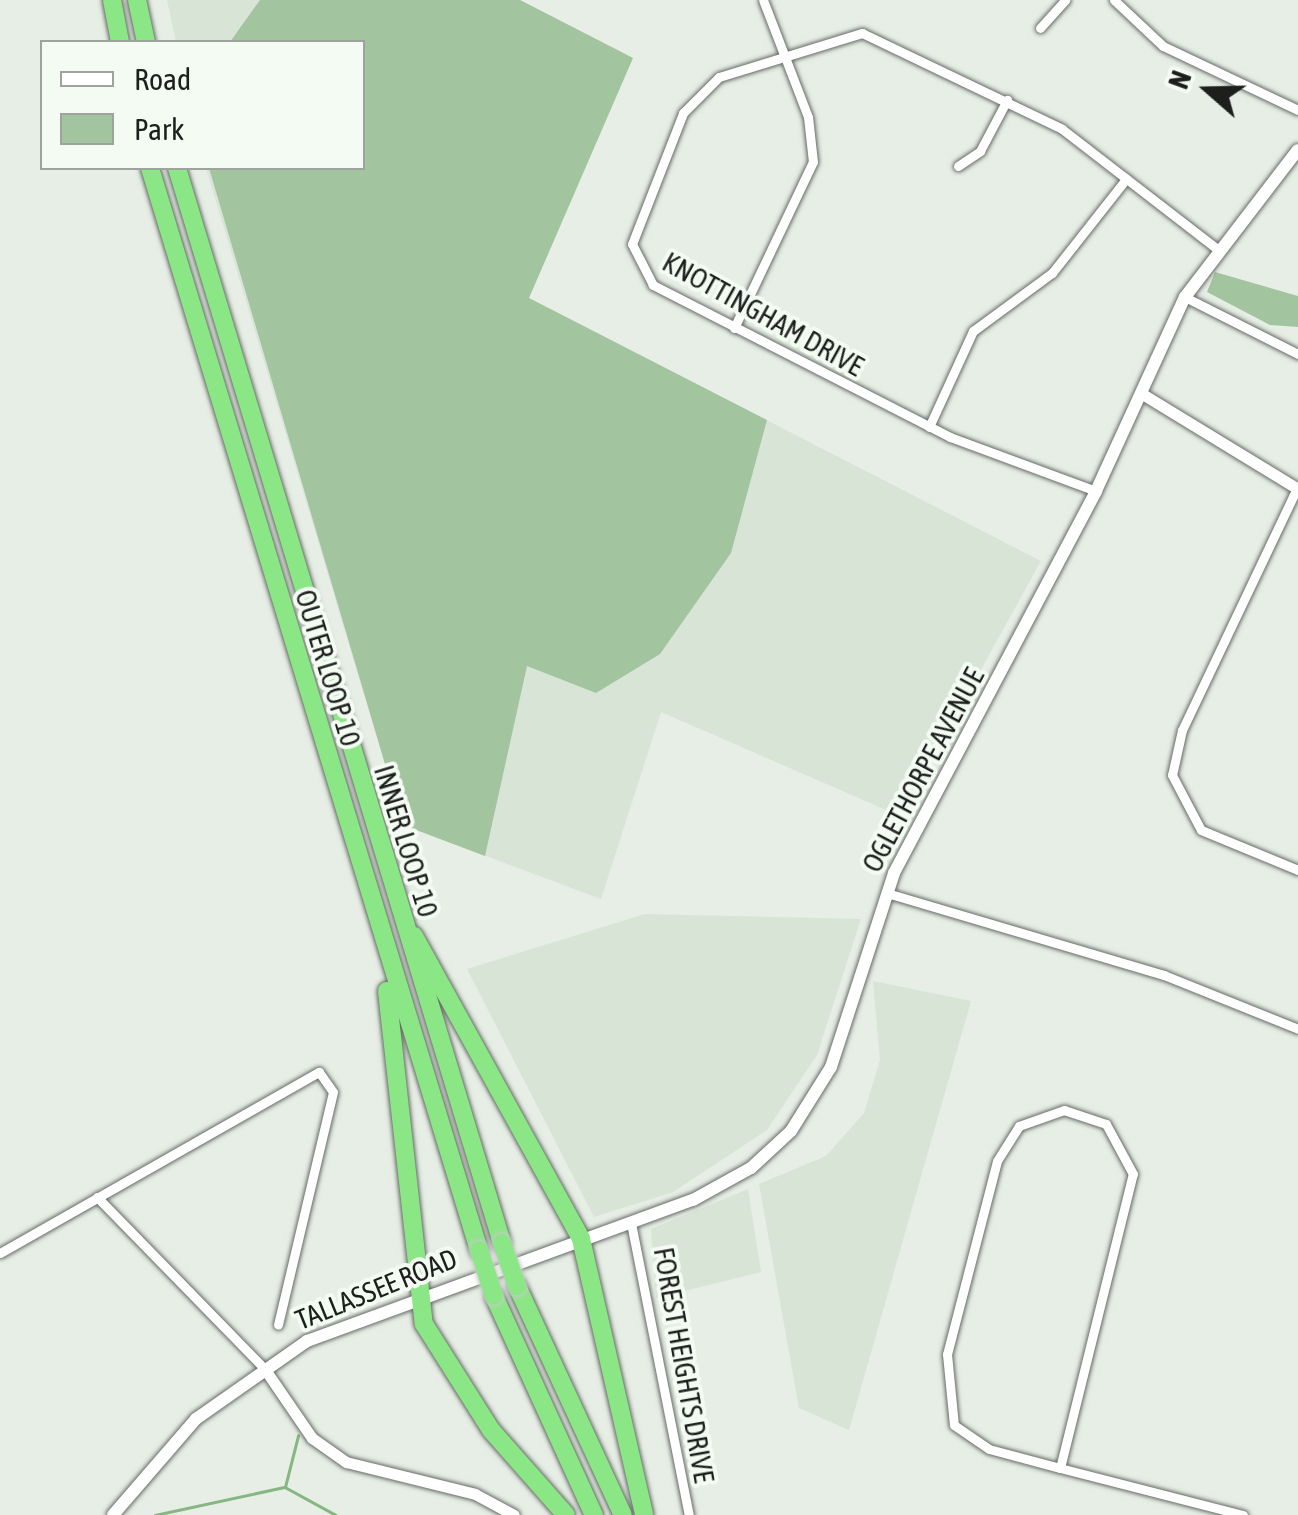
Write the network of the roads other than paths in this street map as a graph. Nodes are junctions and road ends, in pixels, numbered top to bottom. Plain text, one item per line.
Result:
1 (112, 0) edge
2 (137, 0) edge
3 (763, 0) edge
4 (1065, 0) edge
5 (1114, 0) edge
6 (1040, 28) dead end
7 (120, 40) edge
8 (146, 40) edge
9 (784, 54) junction
10 (1007, 100) junction
11 (1298, 110) edge
12 (1298, 150) edge
13 (958, 166) dead end
14 (151, 170) edge
15 (178, 170) edge
16 (1126, 178) junction
17 (1217, 249) junction
18 (1185, 297) junction
19 (734, 328) junction
20 (1298, 354) edge
21 (1144, 395) junction
22 (929, 427) junction
23 (1298, 488) edge
24 (1096, 491) junction
25 (1298, 870) edge
26 (887, 892) junction
27 (397, 906) junction
28 (380, 941) junction
29 (1298, 1028) edge
30 (97, 1197) junction
31 (631, 1223) junction
32 (581, 1239) junction
33 (0, 1254) edge
34 (484, 1272) joint
35 (417, 1297) junction
36 (278, 1325) dead end
37 (264, 1368) junction
38 (1060, 1468) junction
39 (113, 1515) edge
40 (514, 1515) edge
41 (566, 1515) edge
42 (594, 1515) edge
43 (623, 1515) edge
44 (644, 1515) edge
45 (689, 1515) edge
46 (1243, 1515) edge

1 - 7 highway
2 - 8 highway
3 - 9 street
4 - 6 street
5 - 11 street
9 - 10 street, KNOTTINGHAM DRIVE
9 - 19 street
9 - 19 street, KNOTTINGHAM DRIVE
10 - 13 street
10 - 16 street, KNOTTINGHAM DRIVE
12 - 17 main road, OGLETHORPE AVENUE
14 - 28 highway, OUTER LOOP 10
15 - 27 highway, INNER LOOP 10
16 - 17 street, KNOTTINGHAM DRIVE
16 - 22 street
17 - 18 main road, OGLETHORPE AVENUE
18 - 20 street
18 - 21 main road, OGLETHORPE AVENUE
19 - 22 street, KNOTTINGHAM DRIVE
21 - 23 street
21 - 24 main road, OGLETHORPE AVENUE
22 - 24 street, KNOTTINGHAM DRIVE
23 - 25 street
24 - 26 main road, OGLETHORPE AVENUE
26 - 29 street
26 - 31 main road, OGLETHORPE AVENUE
27 - 32 highway
27 - 43 highway, INNER LOOP 10, bridge
28 - 35 highway
28 - 42 highway, OUTER LOOP 10, bridge
30 - 33 street
30 - 36 street
30 - 37 street
31 - 32 main road, OGLETHORPE AVENUE
31 - 45 street, FOREST HEIGHTS DRIVE
32 - 34 main road, OGLETHORPE AVENUE
32 - 44 highway
34 - 35 main road, TALLASSEE ROAD
35 - 37 main road, TALLASSEE ROAD
35 - 41 highway
37 - 39 main road, TALLASSEE ROAD
37 - 40 street
38 - 38 street
38 - 46 street

